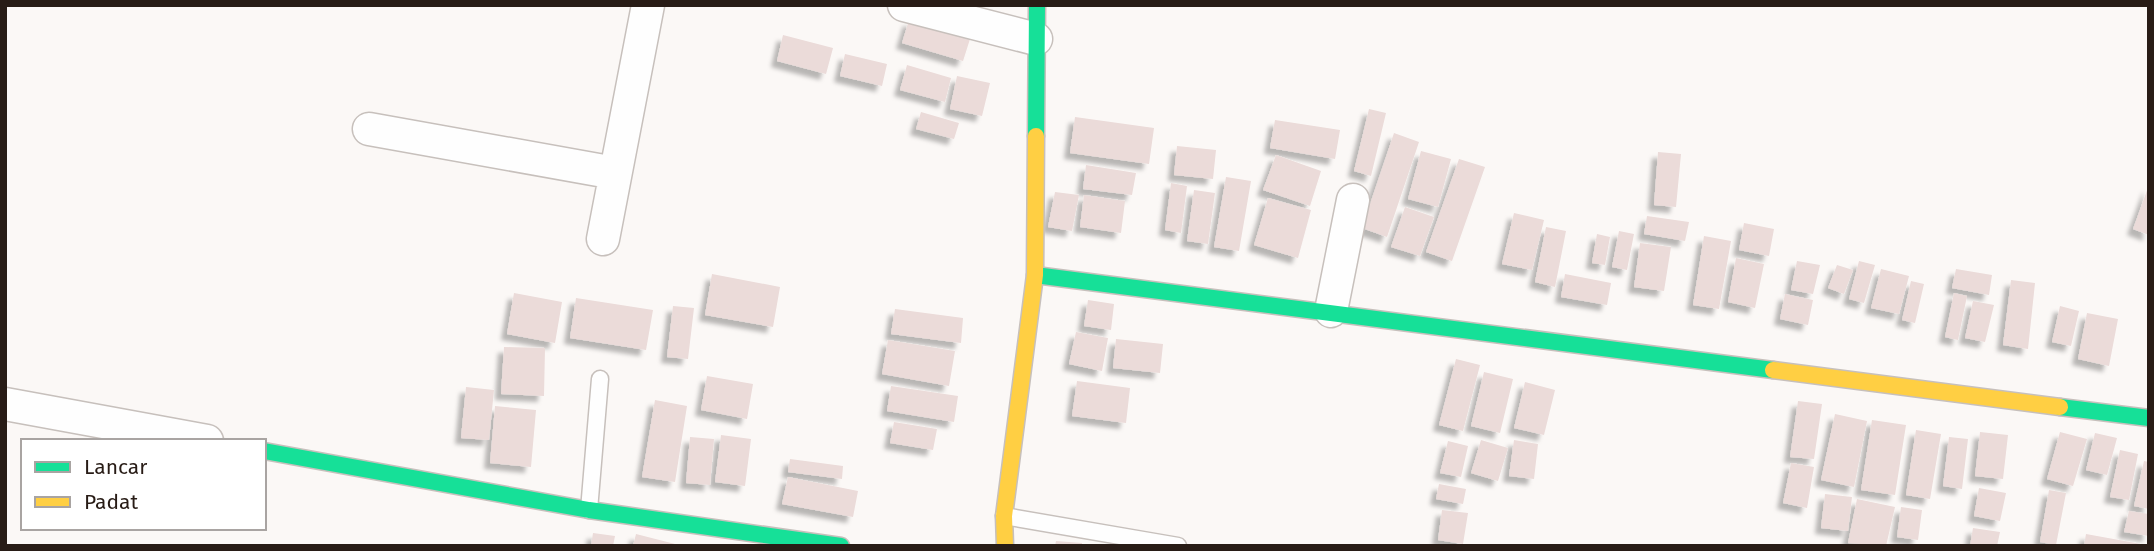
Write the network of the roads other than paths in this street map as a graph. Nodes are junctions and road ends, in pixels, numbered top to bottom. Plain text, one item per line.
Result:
1 (648, 5) edge
2 (904, 5) edge
3 (1037, 5) edge
4 (1036, 39) junction
5 (369, 129) dead end
6 (615, 173) junction
7 (1353, 200) dead end
8 (603, 239) dead end
9 (1035, 275) junction
10 (1332, 311) junction
11 (600, 379) dead end
12 (5, 404) edge
13 (2149, 418) edge
14 (195, 439) edge
15 (266, 451) edge
16 (589, 510) junction
17 (1004, 516) junction
18 (841, 546) edge
19 (1004, 546) edge
20 (1178, 546) edge

1 - 6 street
2 - 4 street
3 - 4 street
4 - 9 street
5 - 6 street
6 - 8 street
7 - 10 street
9 - 10 street
9 - 17 street
10 - 13 street
11 - 16 lane
12 - 14 street
15 - 16 street
16 - 18 street
17 - 19 street
17 - 20 lane

